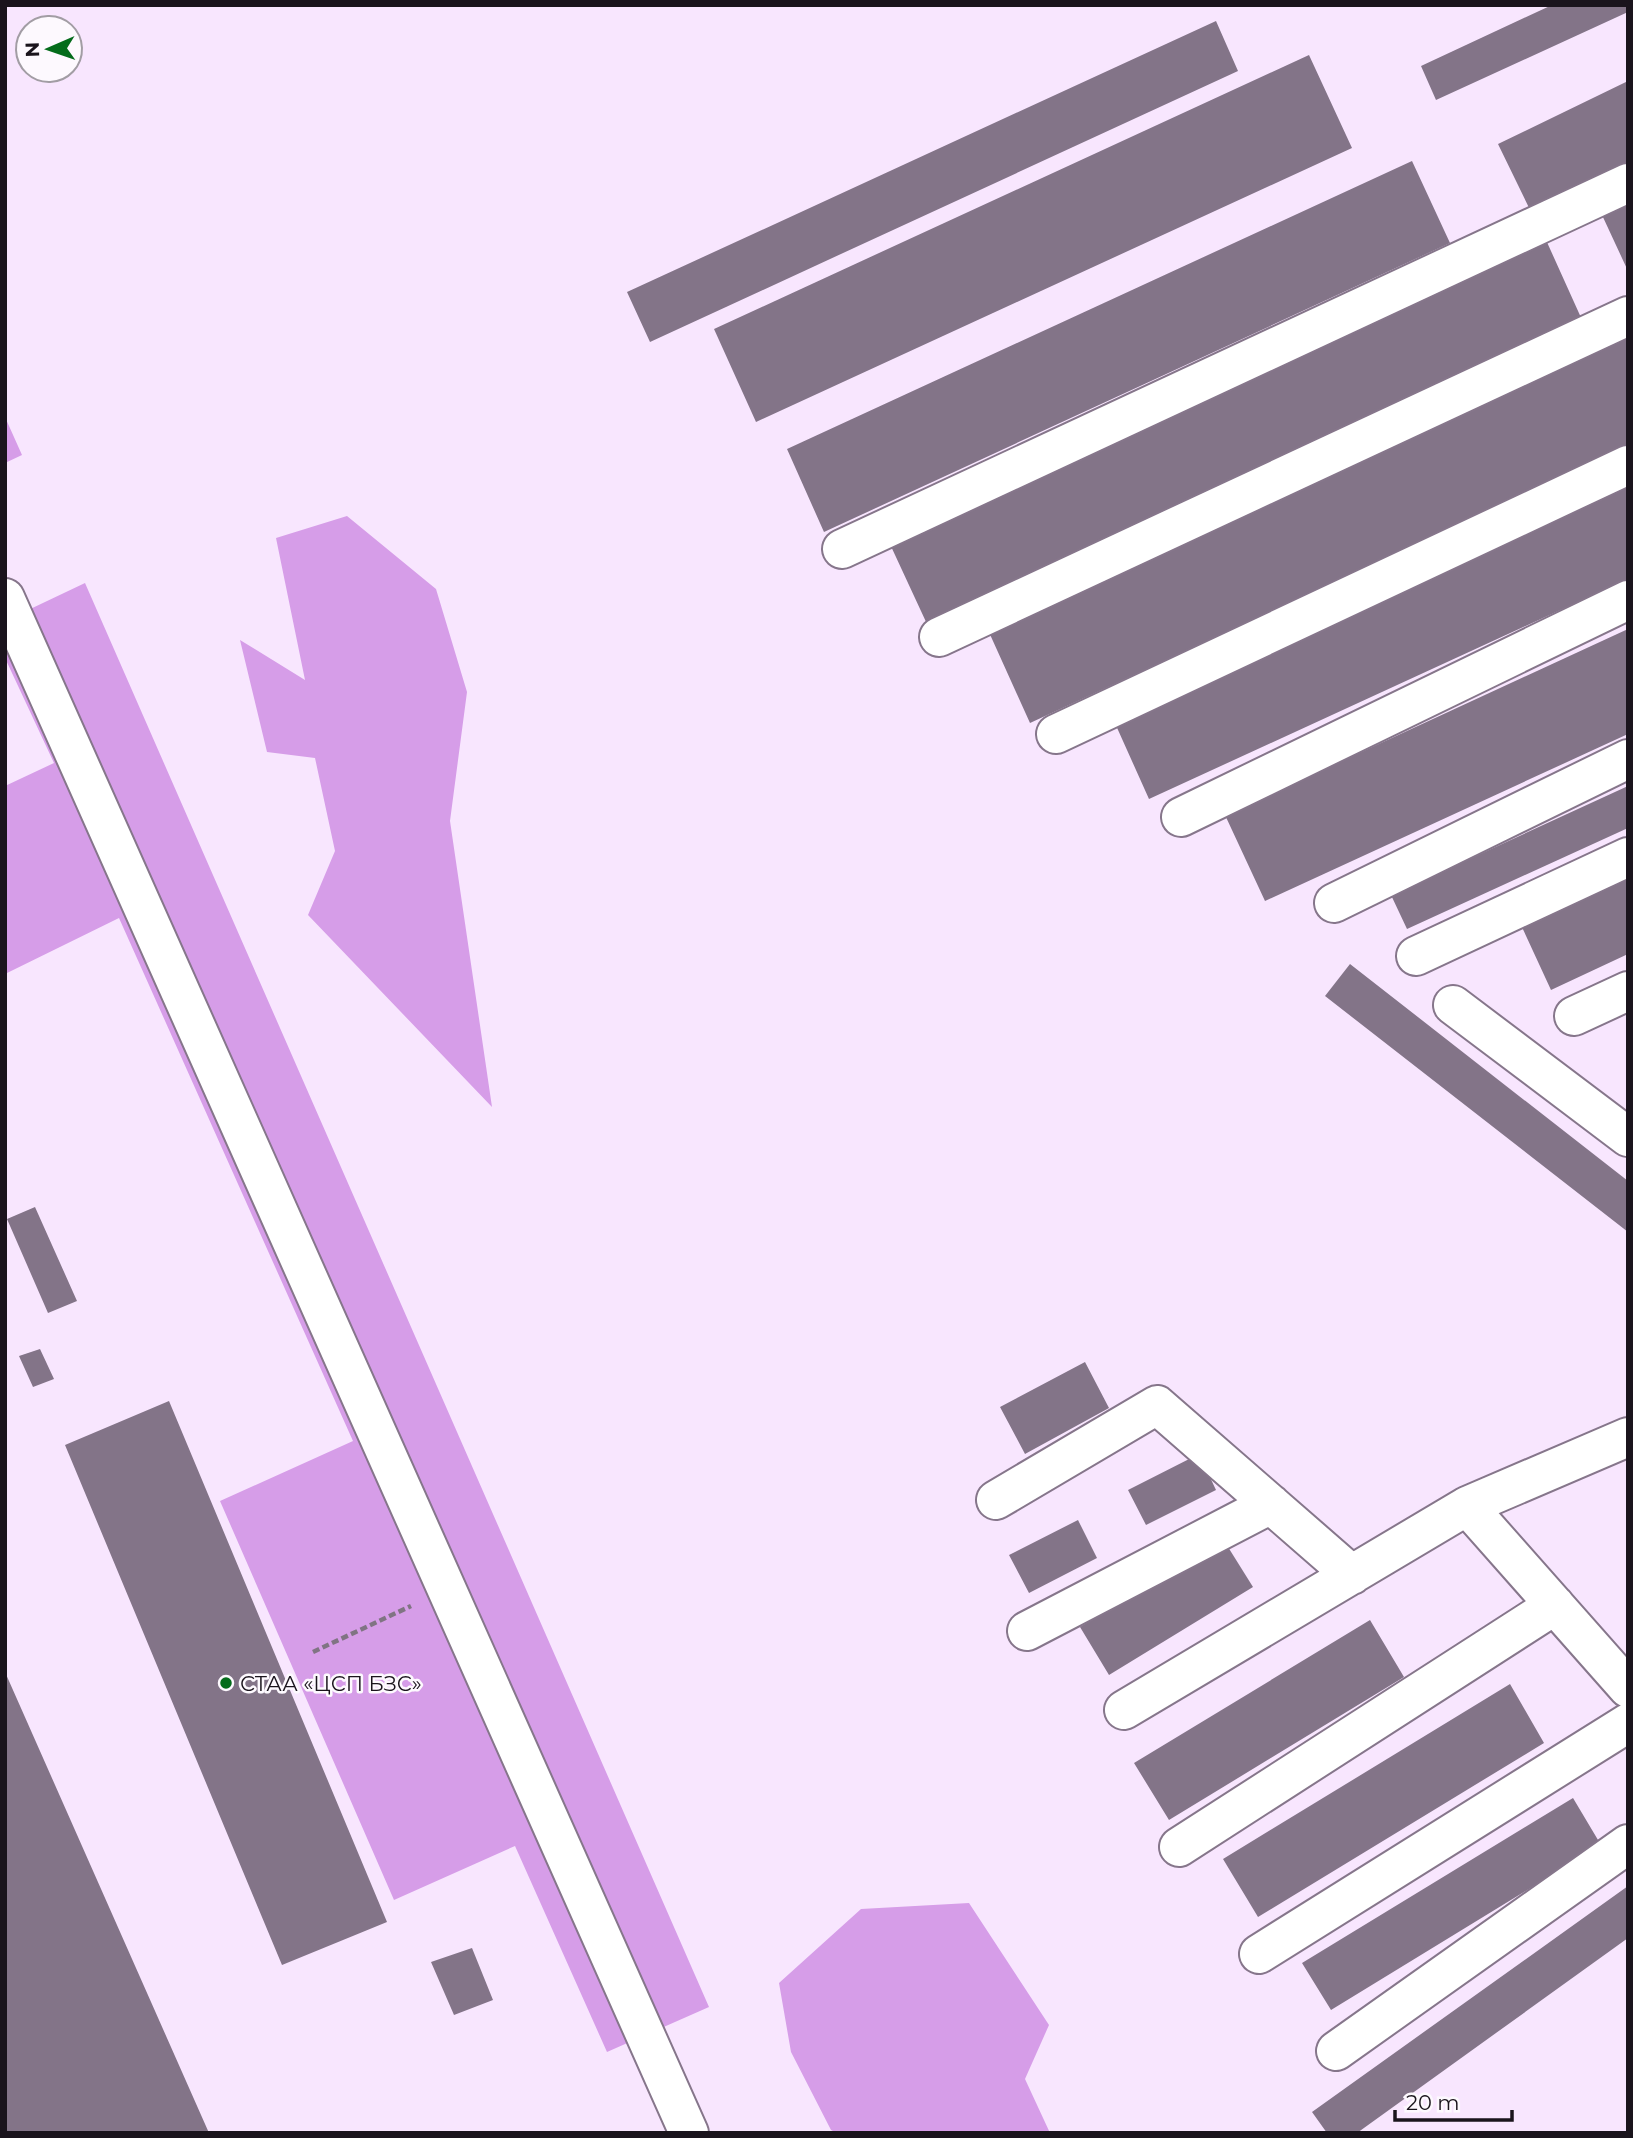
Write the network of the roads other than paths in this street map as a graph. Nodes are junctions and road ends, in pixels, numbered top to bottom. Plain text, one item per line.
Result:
1 (1628, 183) edge
2 (1628, 316) edge
3 (1628, 465) edge
4 (842, 549) dead end
5 (5, 598) edge
6 (1628, 600) edge
7 (939, 636) dead end
8 (1056, 734) dead end
9 (1628, 759) edge
10 (1181, 817) dead end
11 (1628, 856) edge
12 (1334, 903) dead end
13 (1416, 956) dead end
14 (1628, 991) edge
15 (1453, 1005) dead end
16 (1574, 1016) dead end
17 (1628, 1137) edge
18 (1628, 1437) edge
19 (996, 1500) dead end
20 (1271, 1504) junction
21 (1467, 1506) junction
22 (1352, 1575) junction
23 (1555, 1605) junction
24 (1027, 1631) dead end
25 (1628, 1688) edge
26 (1124, 1710) dead end
27 (1628, 1723) edge
28 (1628, 1844) edge
29 (1179, 1847) dead end
30 (1259, 1954) dead end
31 (1336, 2051) dead end
32 (689, 2133) edge

1 - 4 street
2 - 7 street
3 - 8 street
5 - 32 street
6 - 10 street
9 - 12 street
11 - 13 street
14 - 16 street
15 - 17 street
18 - 21 street
19 - 20 street
20 - 22 street
20 - 24 street
21 - 22 street
21 - 23 street
22 - 26 street
23 - 25 street
23 - 29 street
27 - 30 street
28 - 31 street

